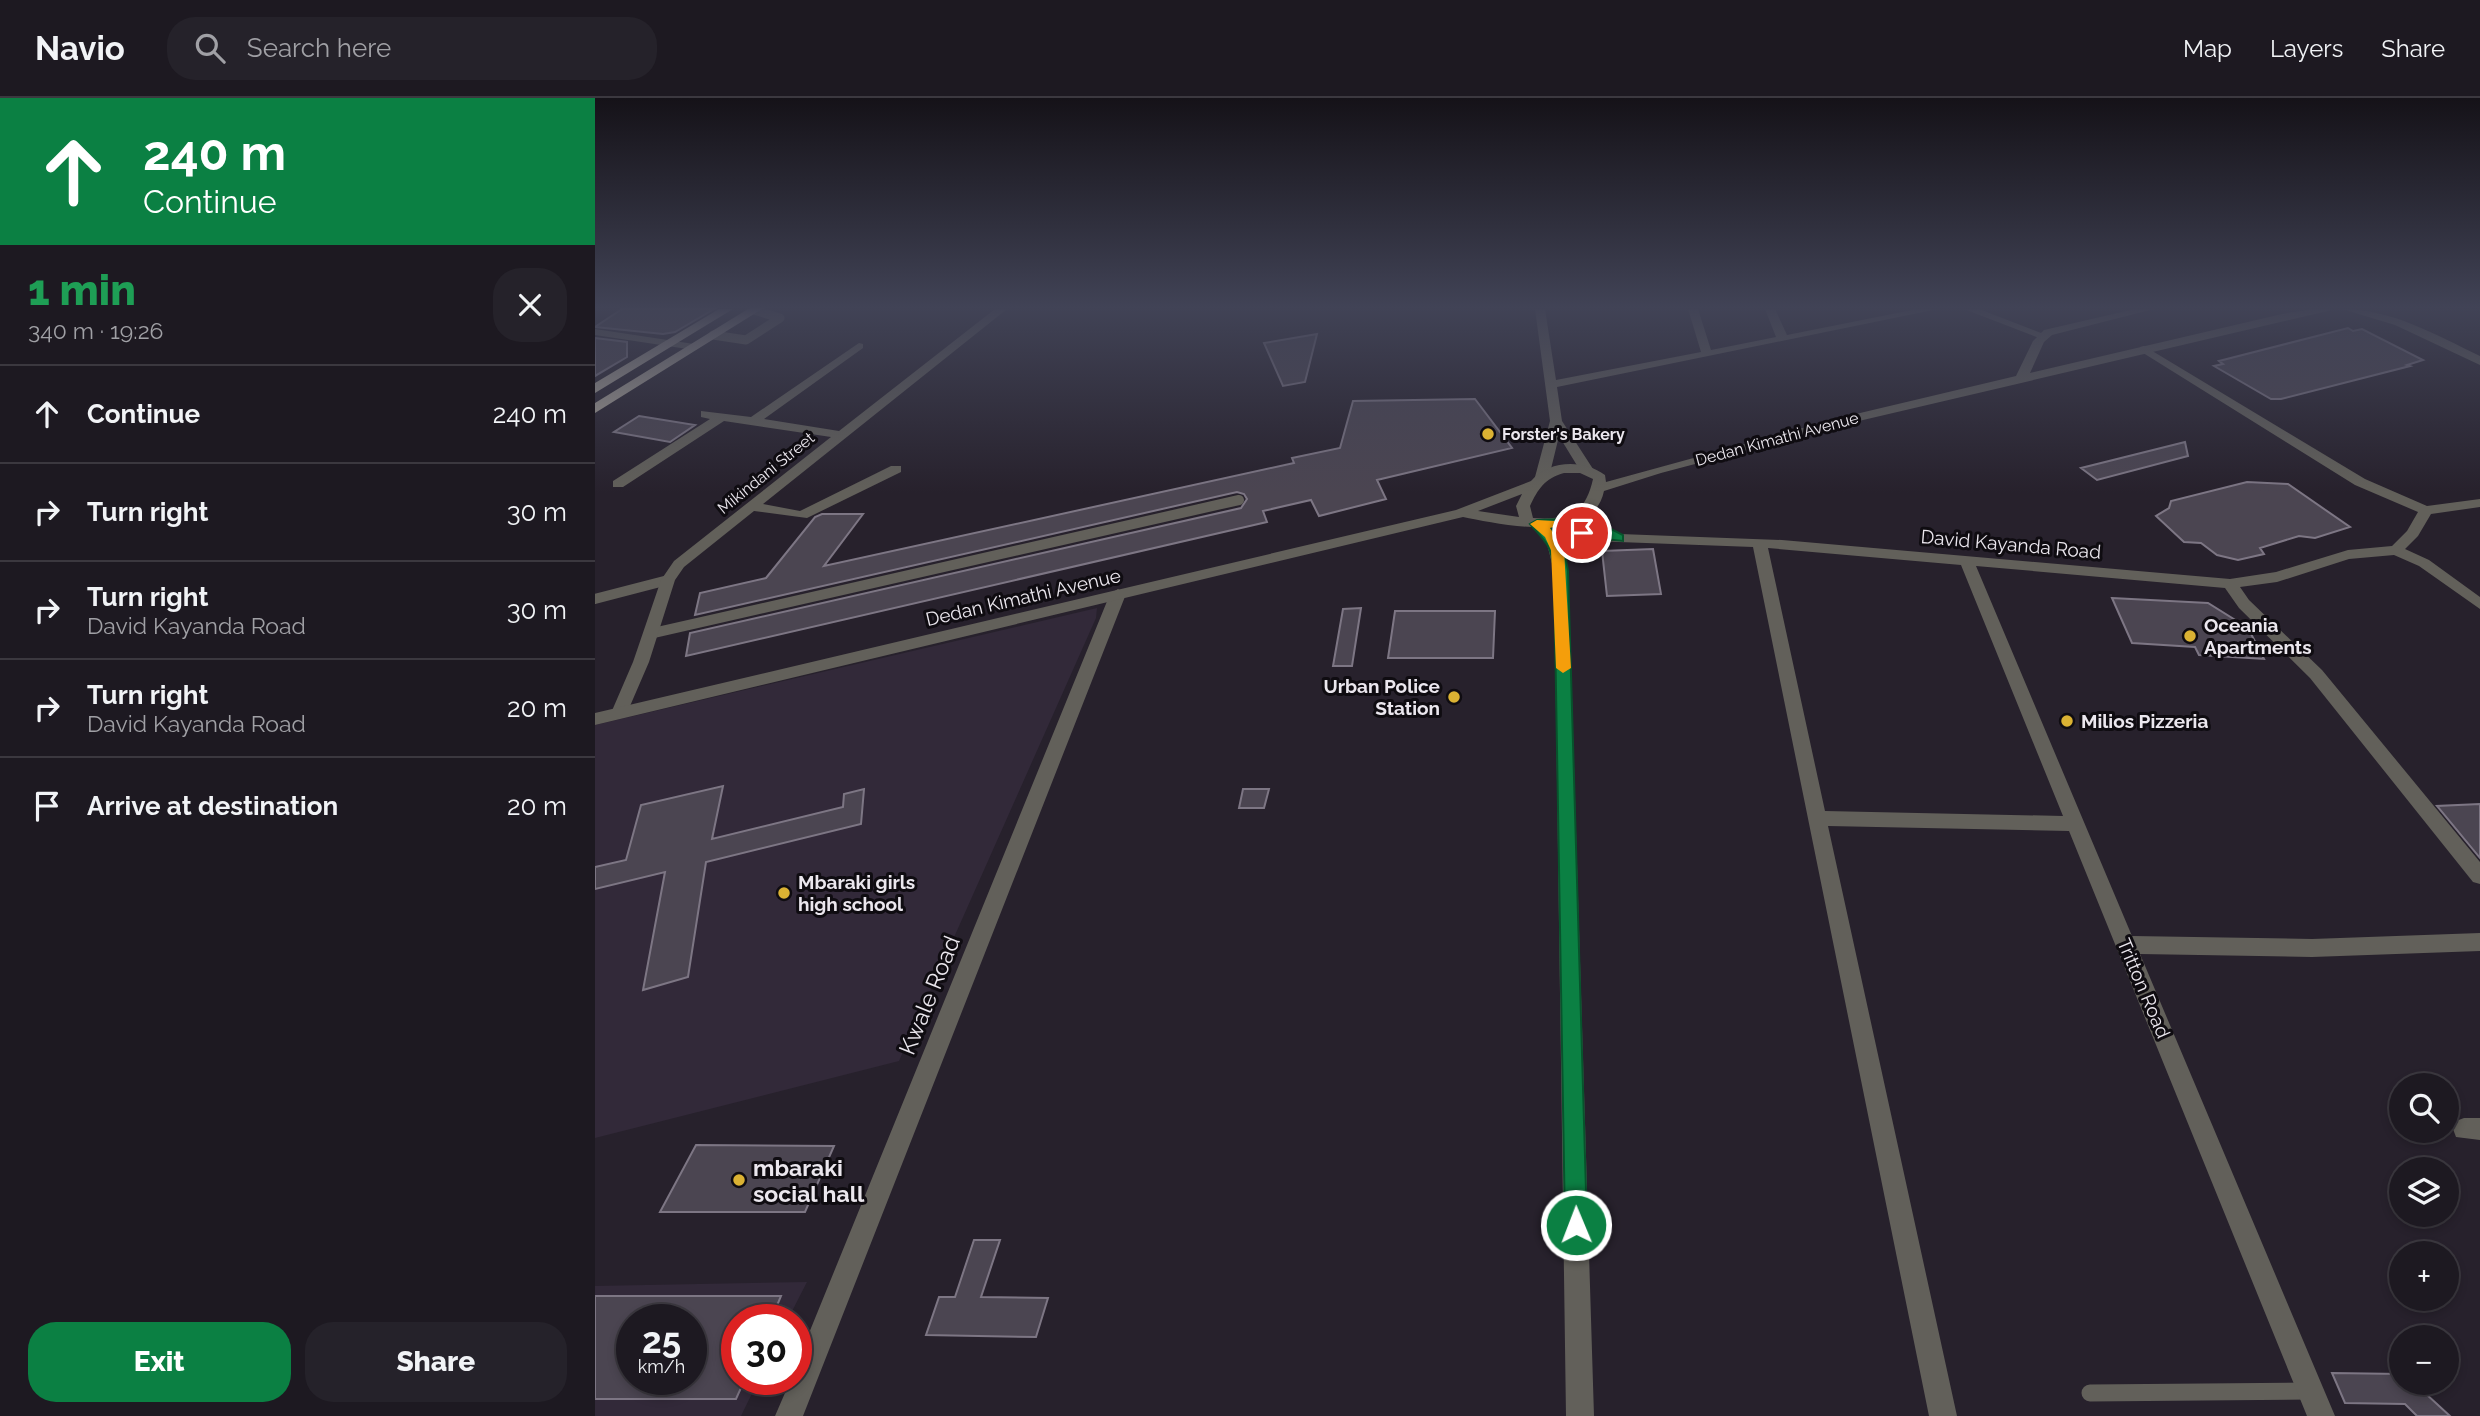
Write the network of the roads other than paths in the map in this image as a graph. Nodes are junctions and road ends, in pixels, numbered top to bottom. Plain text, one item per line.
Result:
1 (626, 371) edge
2 (657, 371) edge
3 (825, 371) edge
4 (923, 371) edge
5 (1549, 371) edge
6 (1624, 371) edge
7 (2025, 371) edge
8 (2051, 371) edge
9 (2179, 371) edge
10 (2021, 378) junction
11 (1551, 385) junction
12 (595, 389) edge
13 (595, 409) edge
14 (705, 414) dead end
15 (723, 416) junction
16 (754, 421) junction
17 (1556, 421) junction
18 (840, 435) junction
19 (896, 469) dead end
20 (1590, 470) junction
21 (1656, 470) junction
22 (1538, 481) junction
23 (618, 484) dead end
24 (1600, 488) junction
25 (1239, 500) dead end
26 (2480, 503) edge
27 (753, 508) junction
28 (1590, 509) junction
29 (2426, 510) junction
30 (1461, 513) junction
31 (1574, 519) junction
32 (1532, 523) junction
33 (1619, 538) junction
34 (1760, 545) junction
35 (2396, 550) junction
36 (1966, 559) junction
37 (1561, 571) junction
38 (668, 580) junction
39 (2230, 584) junction
40 (1118, 594) junction
41 (595, 598) edge
42 (2480, 604) edge
43 (649, 634) junction
44 (619, 713) junction
45 (595, 719) edge
46 (1817, 818) junction
47 (2076, 824) junction
48 (2480, 876) edge
49 (2480, 942) edge
50 (2126, 945) junction
51 (2311, 1391) junction
52 (2090, 1393) dead end
53 (789, 1416) edge
54 (1580, 1416) edge
55 (1943, 1416) edge
56 (2322, 1416) edge

1 - 12 highway
2 - 13 highway
3 - 16 street
4 - 18 street, Mikindani Street
5 - 11 street
6 - 11 street
7 - 10 street
8 - 10 street, Dedan Kimathi Avenue
9 - 29 street
10 - 21 street, Dedan Kimathi Avenue
11 - 17 street
14 - 15 street
15 - 16 street
15 - 23 street
16 - 18 street
17 - 20 street
17 - 22 street
18 - 27 street, Mikindani Street
19 - 27 street
20 - 21 street, Dedan Kimathi Avenue
20 - 22 street, Dedan Kimathi Avenue
20 - 24 street
21 - 24 street, Dedan Kimathi Avenue
22 - 30 street, Dedan Kimathi Avenue
22 - 32 street
24 - 28 street
25 - 43 lane
26 - 29 street
27 - 38 street, Mikindani Street
28 - 31 street
28 - 33 street
29 - 35 street
30 - 32 street
30 - 40 street, Dedan Kimathi Avenue
31 - 32 street
31 - 33 street, David Kayanda Road
31 - 37 street
32 - 37 street
33 - 34 street, David Kayanda Road
34 - 36 street, David Kayanda Road
34 - 46 street
35 - 39 street, David Kayanda Road
35 - 42 street
36 - 39 street, David Kayanda Road
36 - 47 street, Tritton Road
37 - 54 street
38 - 41 lane
38 - 43 street, Mikindani Street
39 - 48 street
40 - 44 street, Dedan Kimathi Avenue
40 - 53 street, Kwale Road
43 - 44 street, Mikindani Street
44 - 45 street, Dedan Kimathi Avenue
46 - 47 street
46 - 55 street
47 - 50 street, Tritton Road
49 - 50 street
50 - 51 street, Tritton Road
51 - 52 lane
51 - 56 street, Tritton Road

